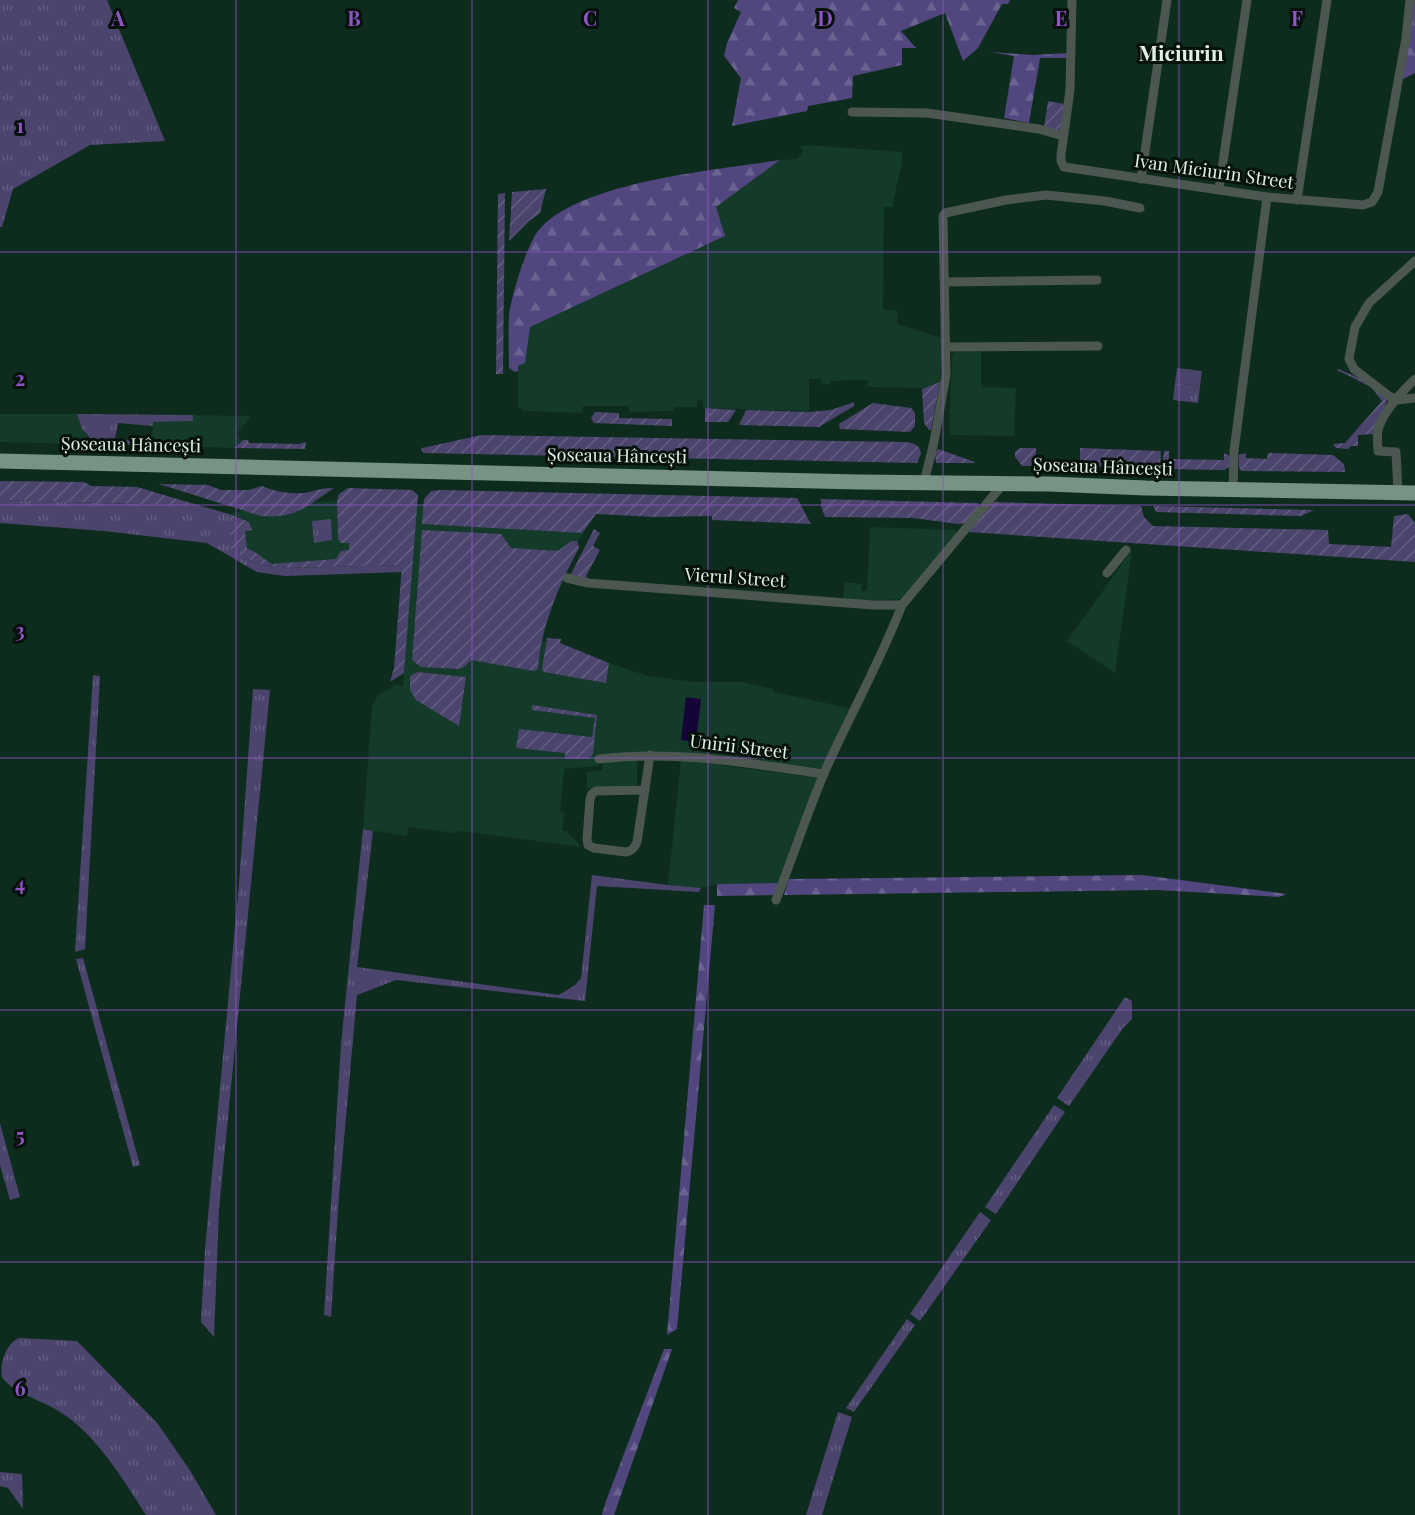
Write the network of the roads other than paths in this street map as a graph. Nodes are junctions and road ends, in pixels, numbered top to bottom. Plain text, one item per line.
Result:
1 (1071, 0) edge
2 (1167, 0) edge
3 (1247, 0) edge
4 (1327, 0) edge
5 (1410, 0) edge
6 (852, 112) dead end
7 (1063, 135) junction
8 (1141, 179) junction
9 (1219, 189) junction
10 (1267, 197) junction
11 (1297, 200) junction
12 (1140, 208) dead end
13 (1415, 261) edge
14 (1096, 280) dead end
15 (945, 282) junction
16 (1098, 346) dead end
17 (947, 347) junction
18 (1415, 379) edge
19 (1415, 398) edge
20 (1396, 400) junction
21 (0, 461) edge
22 (924, 482) junction
23 (1003, 484) junction
24 (1233, 489) junction
25 (1398, 492) junction
26 (1415, 493) edge
27 (1126, 550) dead end
28 (1107, 573) dead end
29 (567, 578) dead end
30 (902, 605) junction
31 (650, 755) junction
32 (599, 759) dead end
33 (824, 774) junction
34 (645, 790) junction
35 (776, 900) dead end

1 - 7 street
2 - 8 street
3 - 9 street
4 - 11 street
5 - 11 street, Ivan Miciurin Street
6 - 7 street
7 - 8 street, Ivan Miciurin Street
8 - 9 street, Ivan Miciurin Street
9 - 10 street, Ivan Miciurin Street
10 - 11 street, Ivan Miciurin Street
10 - 24 street
12 - 15 street
13 - 20 street
14 - 15 street
15 - 17 street
16 - 17 street
17 - 22 street
18 - 20 street
19 - 20 street
20 - 25 street
21 - 22 highway, Șoseaua Hâncești
22 - 23 highway, Șoseaua Hâncești
23 - 24 highway, Șoseaua Hâncești
23 - 30 street
24 - 25 highway, Șoseaua Hâncești
25 - 26 highway, Șoseaua Hâncești
27 - 28 street
29 - 30 street, Vierul Street
30 - 33 street
31 - 32 street, Unirii Street
31 - 33 street, Unirii Street
31 - 34 street
33 - 35 street
34 - 34 street

